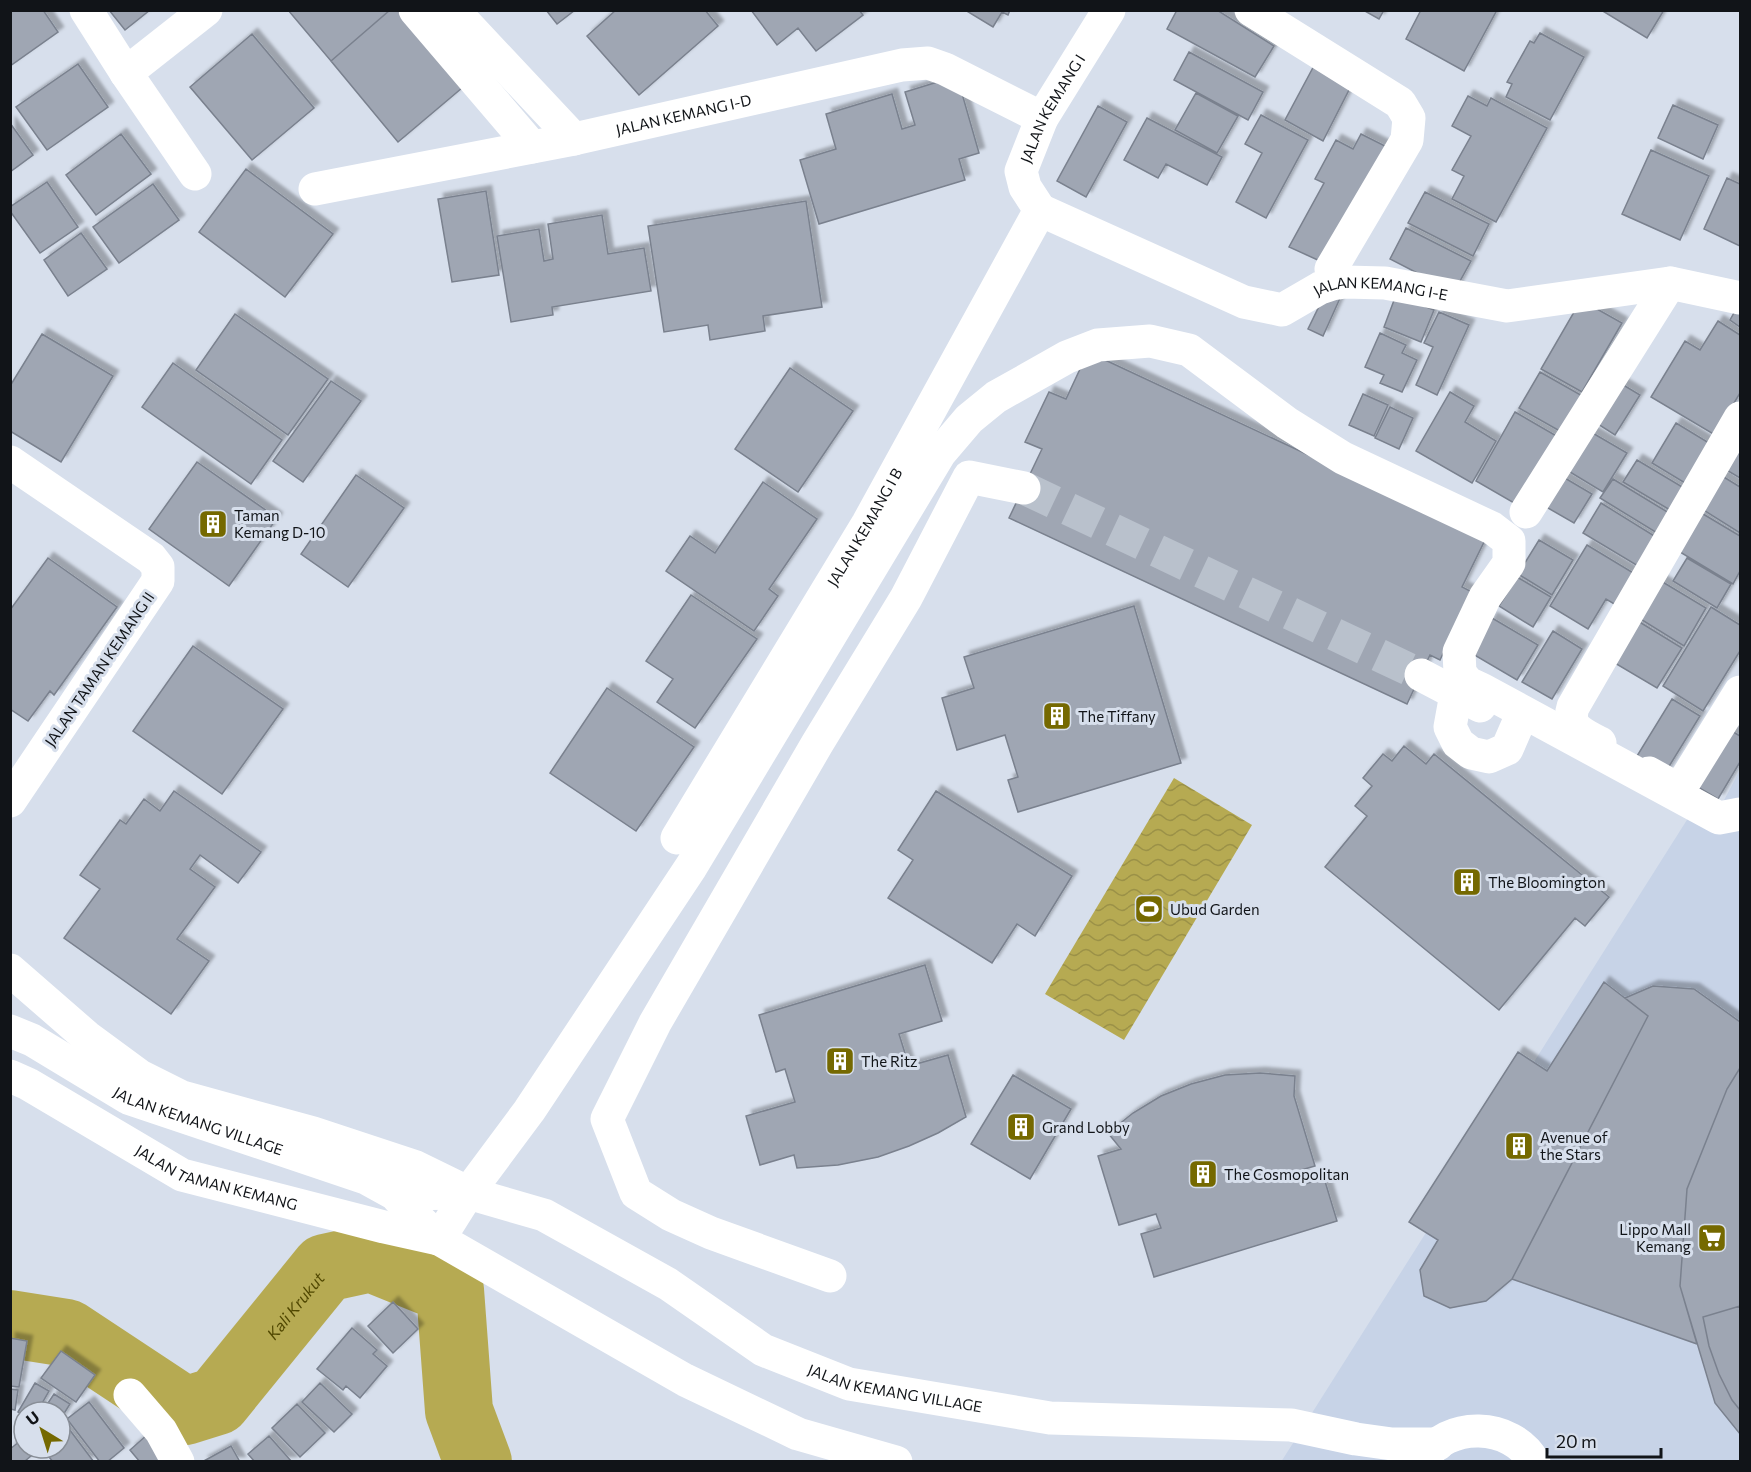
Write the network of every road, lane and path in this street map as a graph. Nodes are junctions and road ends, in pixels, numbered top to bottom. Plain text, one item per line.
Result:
1 (86, 10) edge
2 (206, 10) edge
3 (415, 10) edge
4 (453, 10) edge
5 (1109, 10) edge
6 (1251, 10) edge
7 (126, 73) junction
8 (1042, 118) junction
9 (574, 140) junction
10 (532, 147) junction
11 (195, 174) dead end
12 (315, 189) dead end
13 (1040, 210) junction
14 (1331, 269) dead end
15 (1670, 283) junction
16 (1740, 298) edge
17 (1740, 418) edge
18 (10, 462) edge
19 (1024, 488) tunnel mouth
20 (1526, 512) dead end
21 (1421, 675) tunnel mouth
22 (1740, 692) edge
23 (1456, 694) junction
24 (1517, 726) junction
25 (10, 801) edge
26 (1740, 814) edge
27 (1740, 833) edge
28 (677, 838) dead end
29 (10, 970) edge
30 (61, 1014) junction
31 (10, 1030) edge
32 (10, 1076) edge
33 (468, 1193) junction
34 (395, 1194) junction
35 (439, 1239) junction
36 (830, 1276) dead end
37 (130, 1395) dead end
38 (1430, 1453) edge
39 (178, 1461) edge
40 (896, 1461) edge
41 (1533, 1461) edge

1 - 7 street
2 - 7 street
3 - 10 street
4 - 9 street
5 - 8 street, JALAN KEMANG I
6 - 14 street
7 - 11 street
8 - 9 street, JALAN KEMANG I-D
8 - 13 street, JALAN KEMANG I
9 - 10 street, JALAN KEMANG I-D
10 - 12 street, JALAN KEMANG I-D
13 - 15 street, JALAN KEMANG I-E
13 - 28 street, JALAN KEMANG I B
15 - 16 street, JALAN KEMANG I-E
15 - 20 street
17 - 22 street
18 - 25 street, JALAN TAMAN KEMANG II
19 - 36 street
21 - 23 street
23 - 24 street
23 - 24 street
24 - 27 street
26 - 33 street
29 - 30 street
30 - 31 street
30 - 33 street
31 - 34 street, JALAN KEMANG VILLAGE
32 - 35 street, JALAN TAMAN KEMANG
33 - 34 street, JALAN KEMANG VILLAGE
33 - 35 street
33 - 38 street, JALAN KEMANG VILLAGE
34 - 35 street, JALAN KEMANG VILLAGE
35 - 40 street, JALAN KEMANG VILLAGE
37 - 39 street
38 - 41 street

